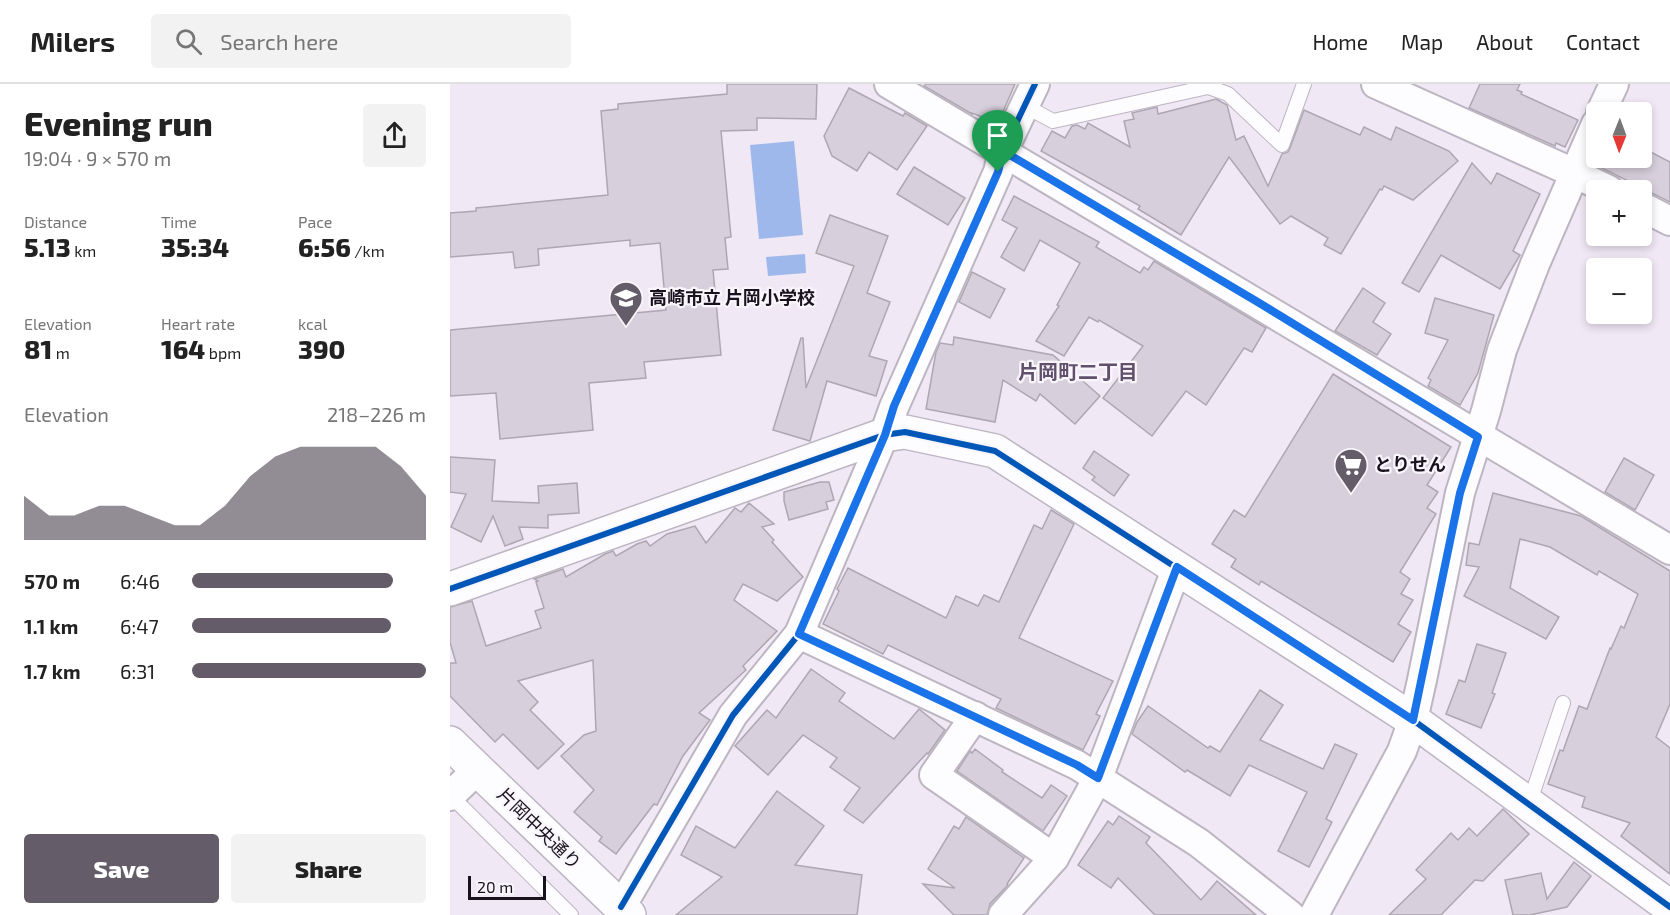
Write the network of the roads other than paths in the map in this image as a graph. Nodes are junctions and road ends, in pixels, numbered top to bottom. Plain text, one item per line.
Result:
1 (889, 84) edge
2 (1304, 84) edge
3 (1376, 84) edge
4 (1614, 84) edge
5 (1030, 95) edge
6 (1606, 102) edge
7 (1586, 146) edge
8 (1003, 151) junction
9 (1574, 172) junction
10 (1590, 180) edge
11 (1652, 212) edge
12 (1670, 221) edge
13 (885, 435) junction
14 (1478, 437) junction
15 (1670, 550) edge
16 (1177, 567) junction
17 (450, 589) edge
18 (799, 634) junction
19 (1563, 703) dead end
20 (975, 716) junction
21 (1413, 720) junction
22 (450, 743) edge
23 (477, 770) junction
24 (1098, 778) junction
25 (450, 796) edge
26 (1529, 805) junction
27 (1054, 858) junction
28 (1670, 907) edge
29 (625, 911) edge
30 (571, 915) edge
31 (1003, 915) edge
32 (1290, 915) edge
33 (1314, 915) edge

1 - 8 street
2 - 5 lane
3 - 9 street
4 - 6 street
5 - 8 street
7 - 9 street
8 - 13 street
8 - 14 street
9 - 10 street
9 - 14 street
11 - 12 street
13 - 16 street
13 - 17 street
13 - 18 street
14 - 15 street
14 - 21 street
16 - 21 street
16 - 24 street
18 - 20 street
18 - 29 street
19 - 26 lane
20 - 24 street
20 - 27 street
21 - 26 street
21 - 33 street
22 - 23 street, 片岡中央通り
23 - 25 street
23 - 29 street, 片岡中央通り
24 - 27 street
24 - 32 street
25 - 30 lane
26 - 28 street
27 - 31 street

